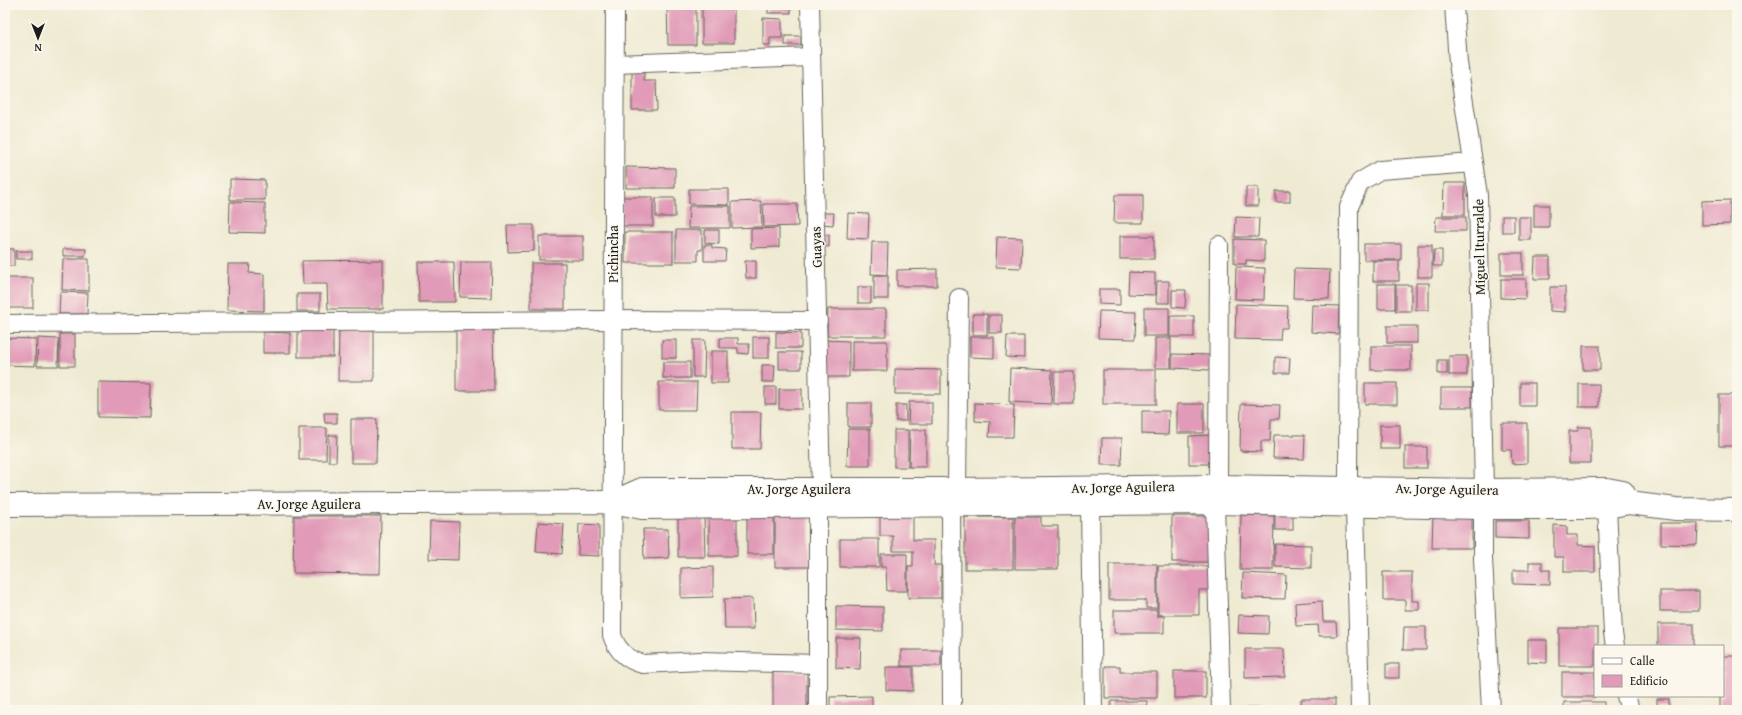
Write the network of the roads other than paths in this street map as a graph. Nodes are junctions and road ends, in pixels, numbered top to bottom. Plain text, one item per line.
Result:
1 (615, 5) edge
2 (810, 5) edge
3 (1454, 5) edge
4 (811, 56) junction
5 (615, 64) junction
6 (1473, 163) junction
7 (1219, 246) dead end
8 (959, 298) dead end
9 (613, 320) junction
10 (818, 321) junction
11 (5, 324) edge
12 (1217, 494) junction
13 (954, 497) junction
14 (1351, 497) junction
15 (820, 498) junction
16 (1484, 499) junction
17 (613, 502) junction
18 (1629, 503) junction
19 (1090, 504) junction
20 (5, 505) edge
21 (1607, 507) junction
22 (1737, 510) edge
23 (1615, 645) edge
24 (818, 664) junction
25 (1626, 697) edge
26 (952, 703) dead end
27 (818, 710) edge
28 (1093, 710) edge
29 (1221, 710) edge
30 (1360, 710) edge
31 (1491, 710) edge
32 (1630, 710) edge

1 - 5 street, Pichincha
2 - 4 street, Guayas
3 - 6 street, Miguel Iturralde
4 - 5 street
4 - 10 street, Guayas
5 - 9 street, Pichincha
6 - 14 street
6 - 16 street, Miguel Iturralde
7 - 12 street
8 - 13 street
9 - 10 street
9 - 11 street
9 - 17 street, Pichincha
10 - 15 street, Guayas
12 - 13 street, Av. Jorge Aguilera
12 - 14 street, Av. Jorge Aguilera
12 - 19 street, Av. Jorge Aguilera
12 - 29 street
13 - 15 street, Av. Jorge Aguilera
13 - 19 street, Av. Jorge Aguilera
13 - 26 street
14 - 16 street, Av. Jorge Aguilera
14 - 30 street
15 - 17 street, Av. Jorge Aguilera
15 - 24 street, Guayas
16 - 18 street, Av. Jorge Aguilera
16 - 21 street, Av. Jorge Aguilera
16 - 31 street, Miguel Iturralde
17 - 20 street, Av. Jorge Aguilera
17 - 24 street, Pichincha
18 - 21 street, Av. Jorge Aguilera
18 - 22 street, Av. Jorge Aguilera
19 - 28 street
21 - 23 street
24 - 27 street, Guayas
25 - 32 street

